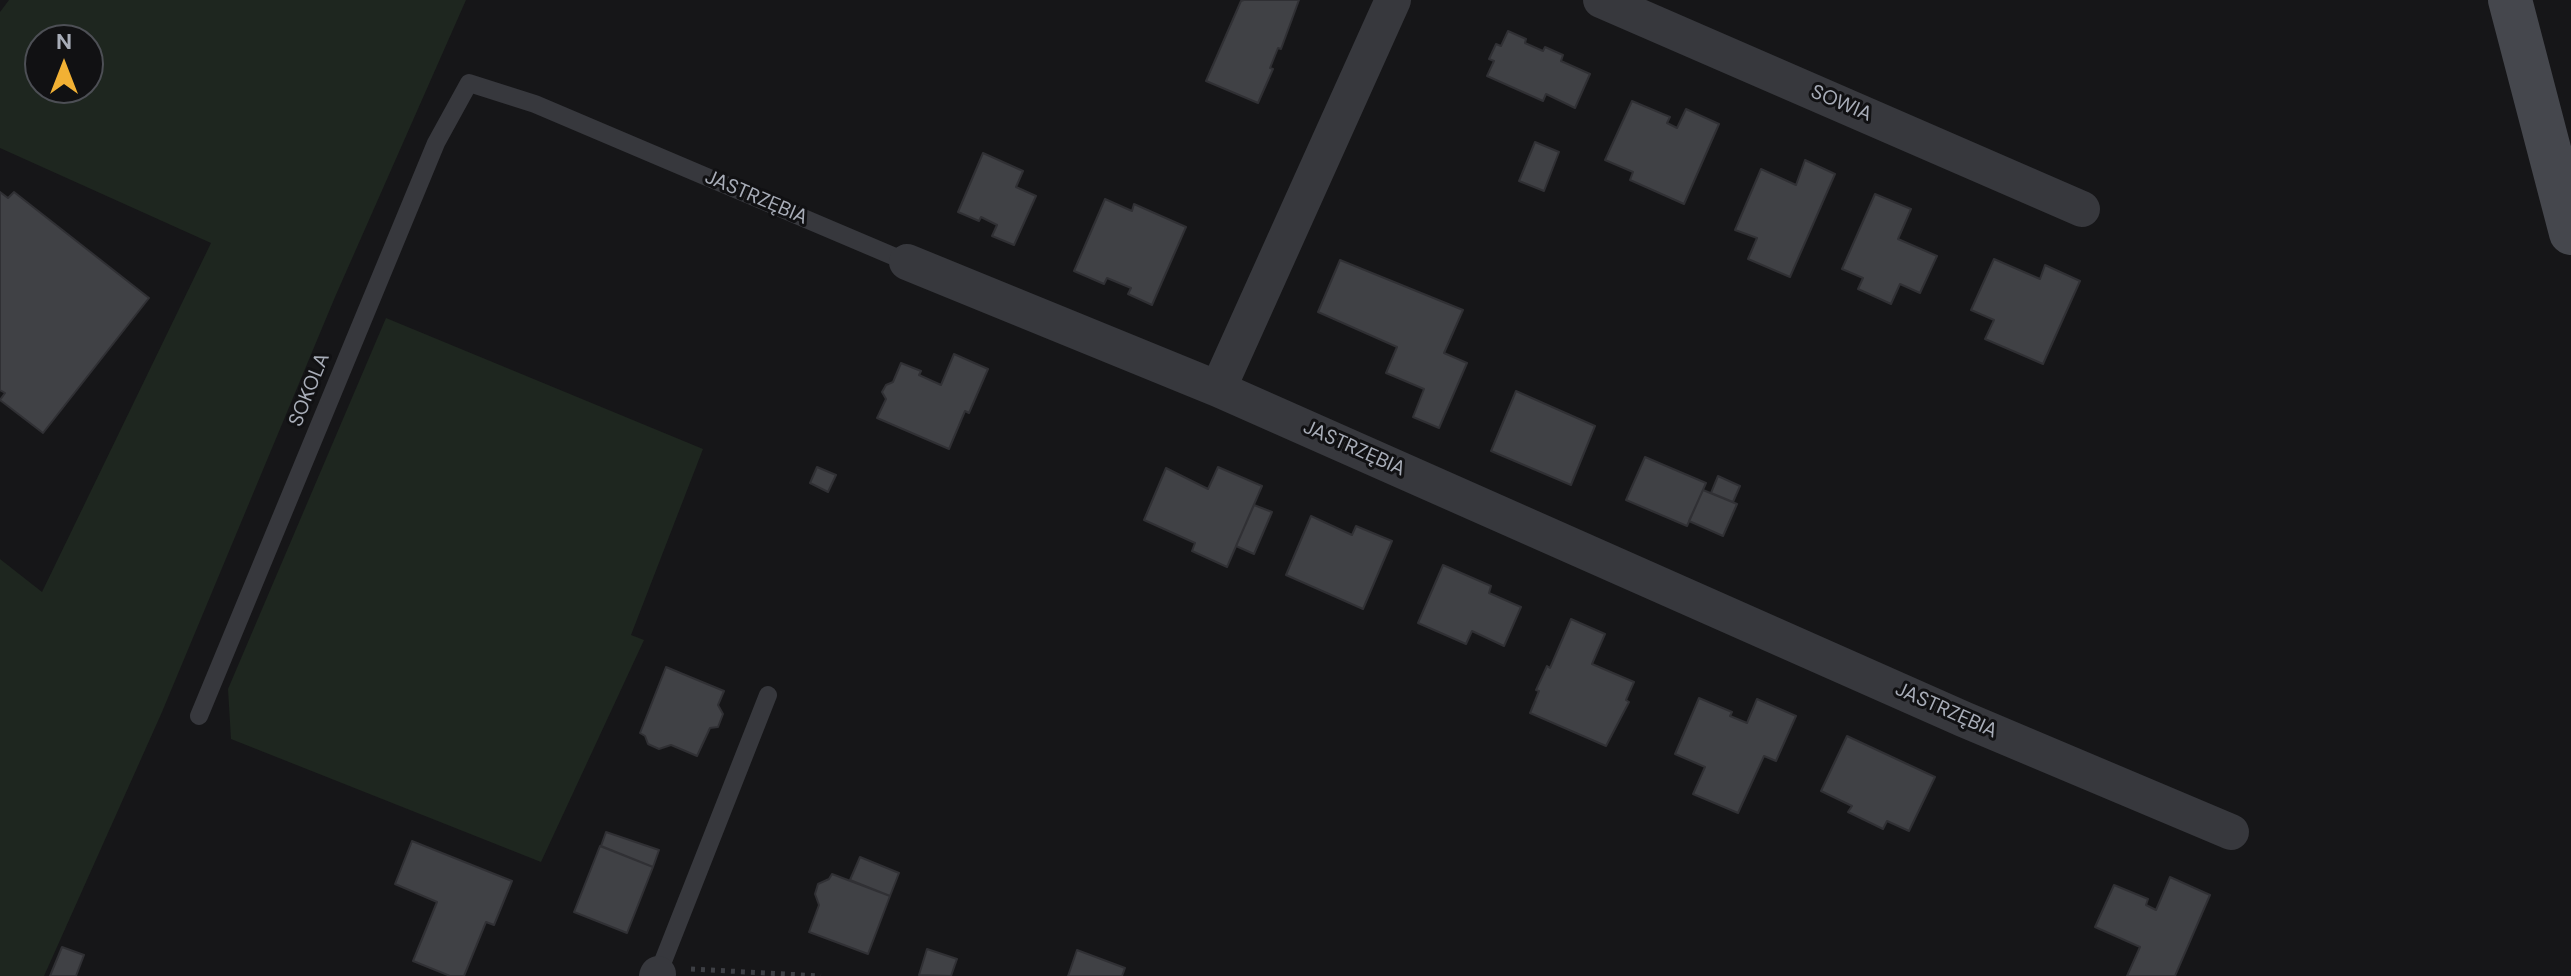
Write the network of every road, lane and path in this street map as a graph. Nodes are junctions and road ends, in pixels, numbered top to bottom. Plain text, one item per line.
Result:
1 (1393, 0) edge
2 (1601, 0) edge
3 (2510, 0) edge
4 (469, 83) joint
5 (2082, 209) dead end
6 (2571, 233) edge
7 (907, 262) joint
8 (1218, 389) junction
9 (768, 695) dead end
10 (199, 716) dead end
11 (2231, 832) dead end
12 (668, 973) edge
13 (821, 976) edge

1 - 8 street
2 - 5 street, SOWIA
3 - 6 main road
4 - 7 lane, JASTRZĘBIA
4 - 10 lane, SOKOLA
7 - 8 street, JASTRZĘBIA
8 - 11 street, JASTRZĘBIA
9 - 12 lane
12 - 13 path

